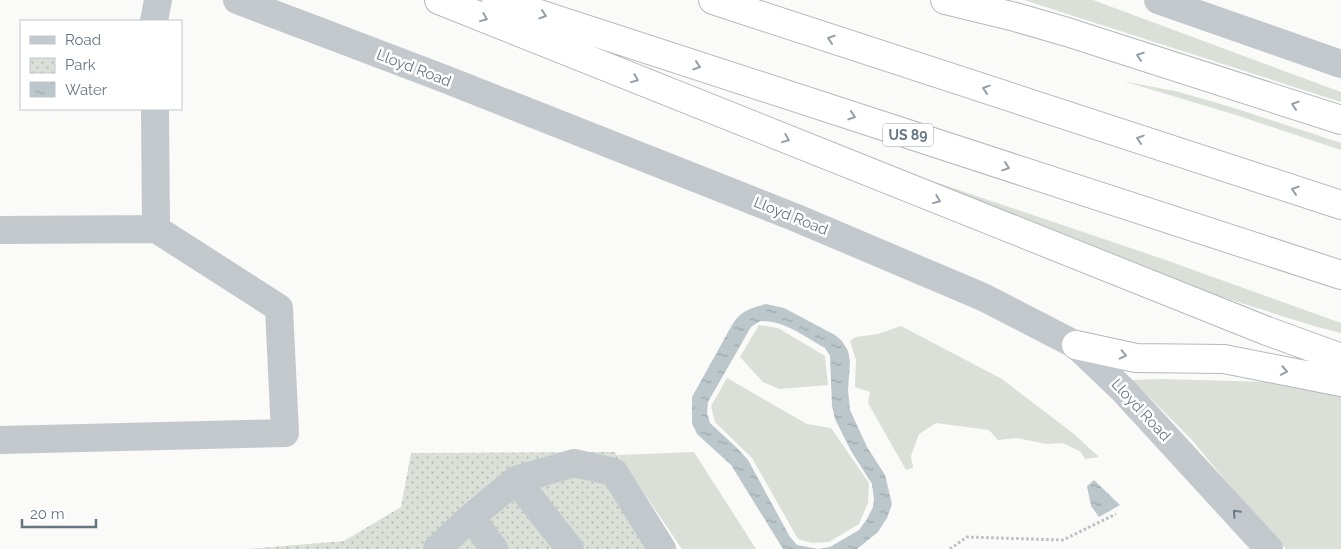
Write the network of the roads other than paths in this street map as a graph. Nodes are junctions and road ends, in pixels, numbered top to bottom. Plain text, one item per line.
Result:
1 (158, 0) edge
2 (237, 0) edge
3 (439, 0) edge
4 (496, 0) edge
5 (713, 0) edge
6 (945, 0) edge
7 (1158, 0) edge
8 (154, 20) edge
9 (1341, 64) edge
10 (155, 110) edge
11 (1341, 120) edge
12 (1341, 205) edge
13 (156, 229) junction
14 (0, 230) edge
15 (1341, 275) edge
16 (1076, 345) junction
17 (1341, 358) edge
18 (1341, 382) edge
19 (0, 440) edge
20 (516, 480) junction
21 (471, 517) junction
22 (437, 549) edge
23 (494, 549) edge
24 (570, 549) edge
25 (662, 549) edge
26 (1269, 549) edge

1 - 8 street
2 - 16 street, Lloyd Road
3 -> 17 highway
4 -> 15 highway, US 89
12 -> 5 highway
11 -> 6 highway
7 - 9 street
10 - 13 street
13 - 14 street
13 - 19 street
16 -> 18 highway
26 -> 16 street, Lloyd Road
20 - 21 street
20 - 24 street
20 - 25 street
21 - 22 street
21 - 23 street

